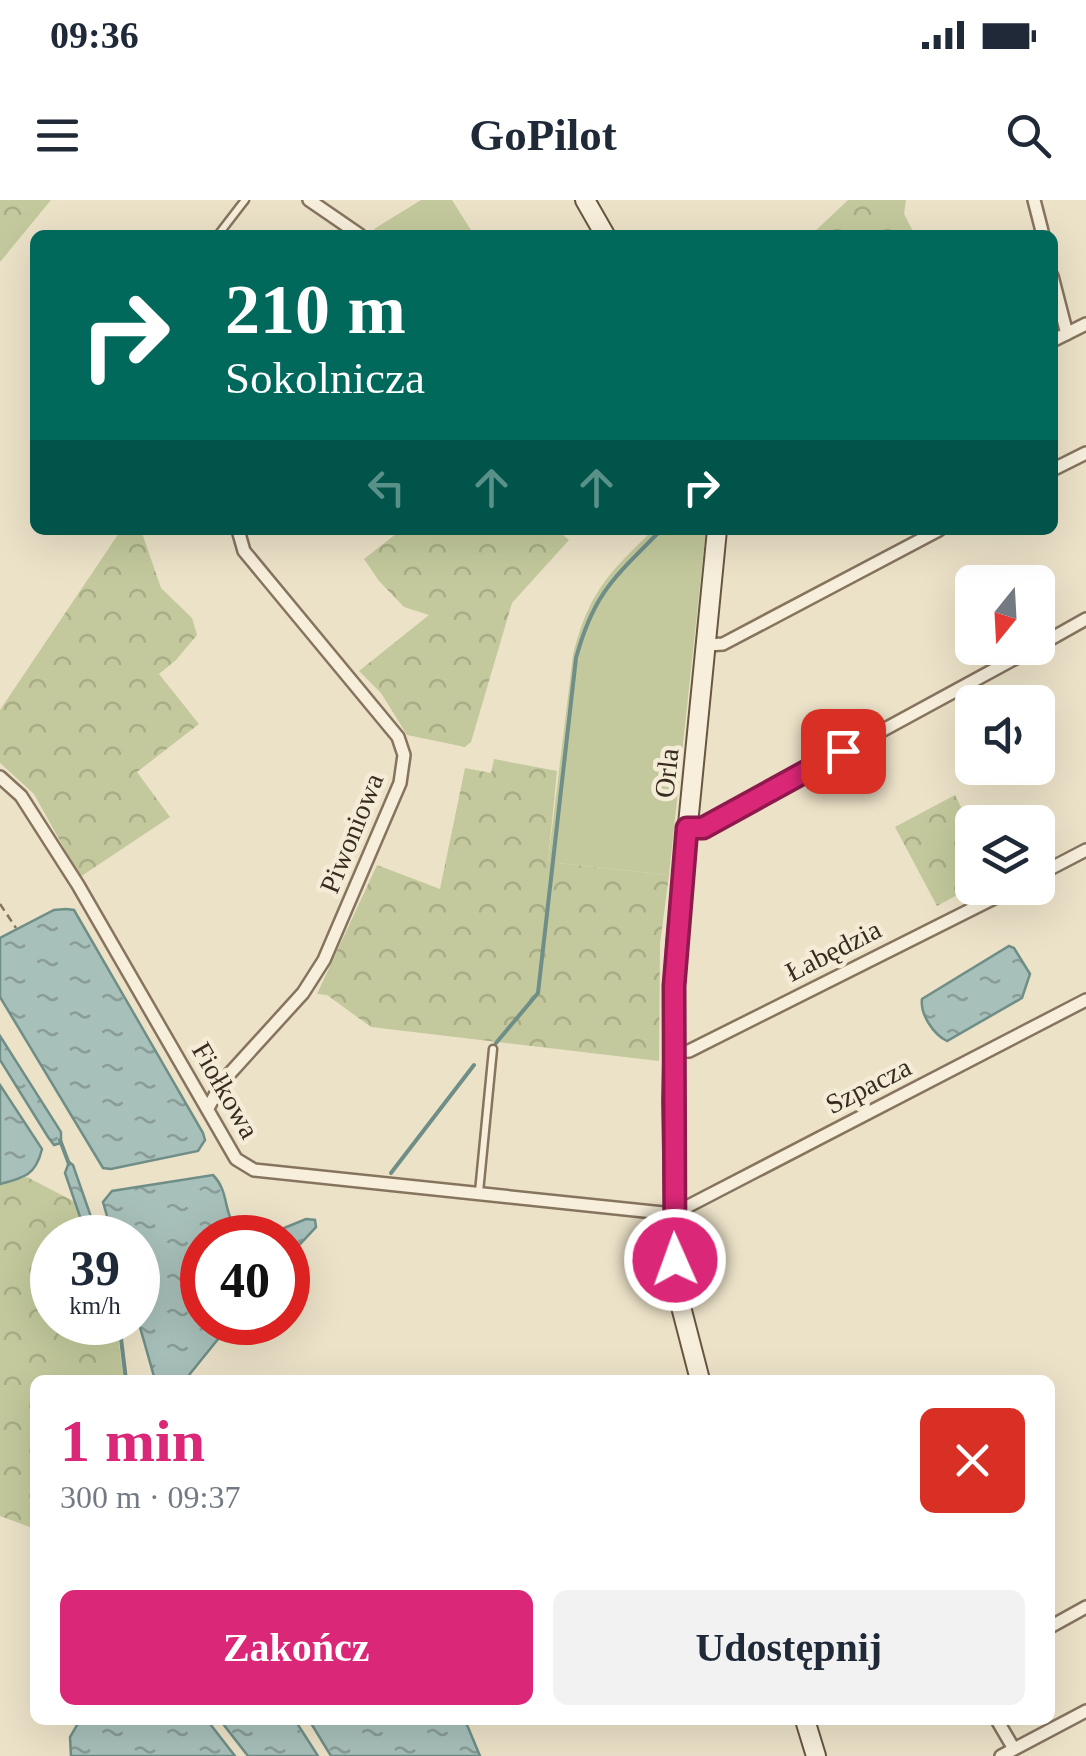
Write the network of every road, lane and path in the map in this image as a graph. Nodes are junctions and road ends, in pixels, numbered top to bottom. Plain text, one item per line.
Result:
1 (246, 200) edge
2 (309, 200) edge
3 (585, 200) edge
4 (1034, 200) edge
5 (222, 230) edge
6 (353, 230) edge
7 (601, 230) edge
8 (1041, 230) edge
9 (1058, 299) edge
10 (1086, 324) edge
11 (1067, 334) junction
12 (1058, 338) edge
13 (1086, 453) edge
14 (1058, 467) edge
15 (239, 535) edge
16 (718, 535) edge
17 (930, 535) edge
18 (1086, 620) edge
19 (1055, 636) edge
20 (707, 645) junction
21 (1001, 665) edge
22 (0, 776) edge
23 (687, 828) junction
24 (1086, 850) edge
25 (1055, 867) edge
26 (0, 904) edge
27 (980, 905) edge
28 (16, 928) dead end
29 (1086, 1000) edge
30 (492, 1049) dead end
31 (674, 1052) junction
32 (208, 1108) junction
33 (478, 1193) junction
34 (673, 1214) junction
35 (699, 1375) edge
36 (1086, 1607) edge
37 (1055, 1624) edge
38 (1086, 1712) edge
39 (807, 1725) edge
40 (1001, 1725) edge
41 (1014, 1749) junction
42 (816, 1756) edge
43 (1002, 1756) edge

1 - 5 lane
2 - 6 street
3 - 7 street
4 - 8 street
9 - 11 street
10 - 11 street
11 - 12 street
13 - 14 street
15 - 32 street, Piwoniowa
16 - 20 street, Orla
17 - 20 street
18 - 19 street
20 - 23 street, Orla
21 - 23 street
22 - 32 street, Fiołkowa
23 - 31 street, Orla
24 - 25 street
26 - 28 path
27 - 31 street, Łabędzia
29 - 34 street, Szpacza
30 - 33 lane
31 - 34 street, Orla
32 - 33 street, Fiołkowa
33 - 34 street, Fiołkowa
34 - 35 street, Orla
36 - 37 street
38 - 41 street
39 - 42 street
40 - 41 street
41 - 43 street

